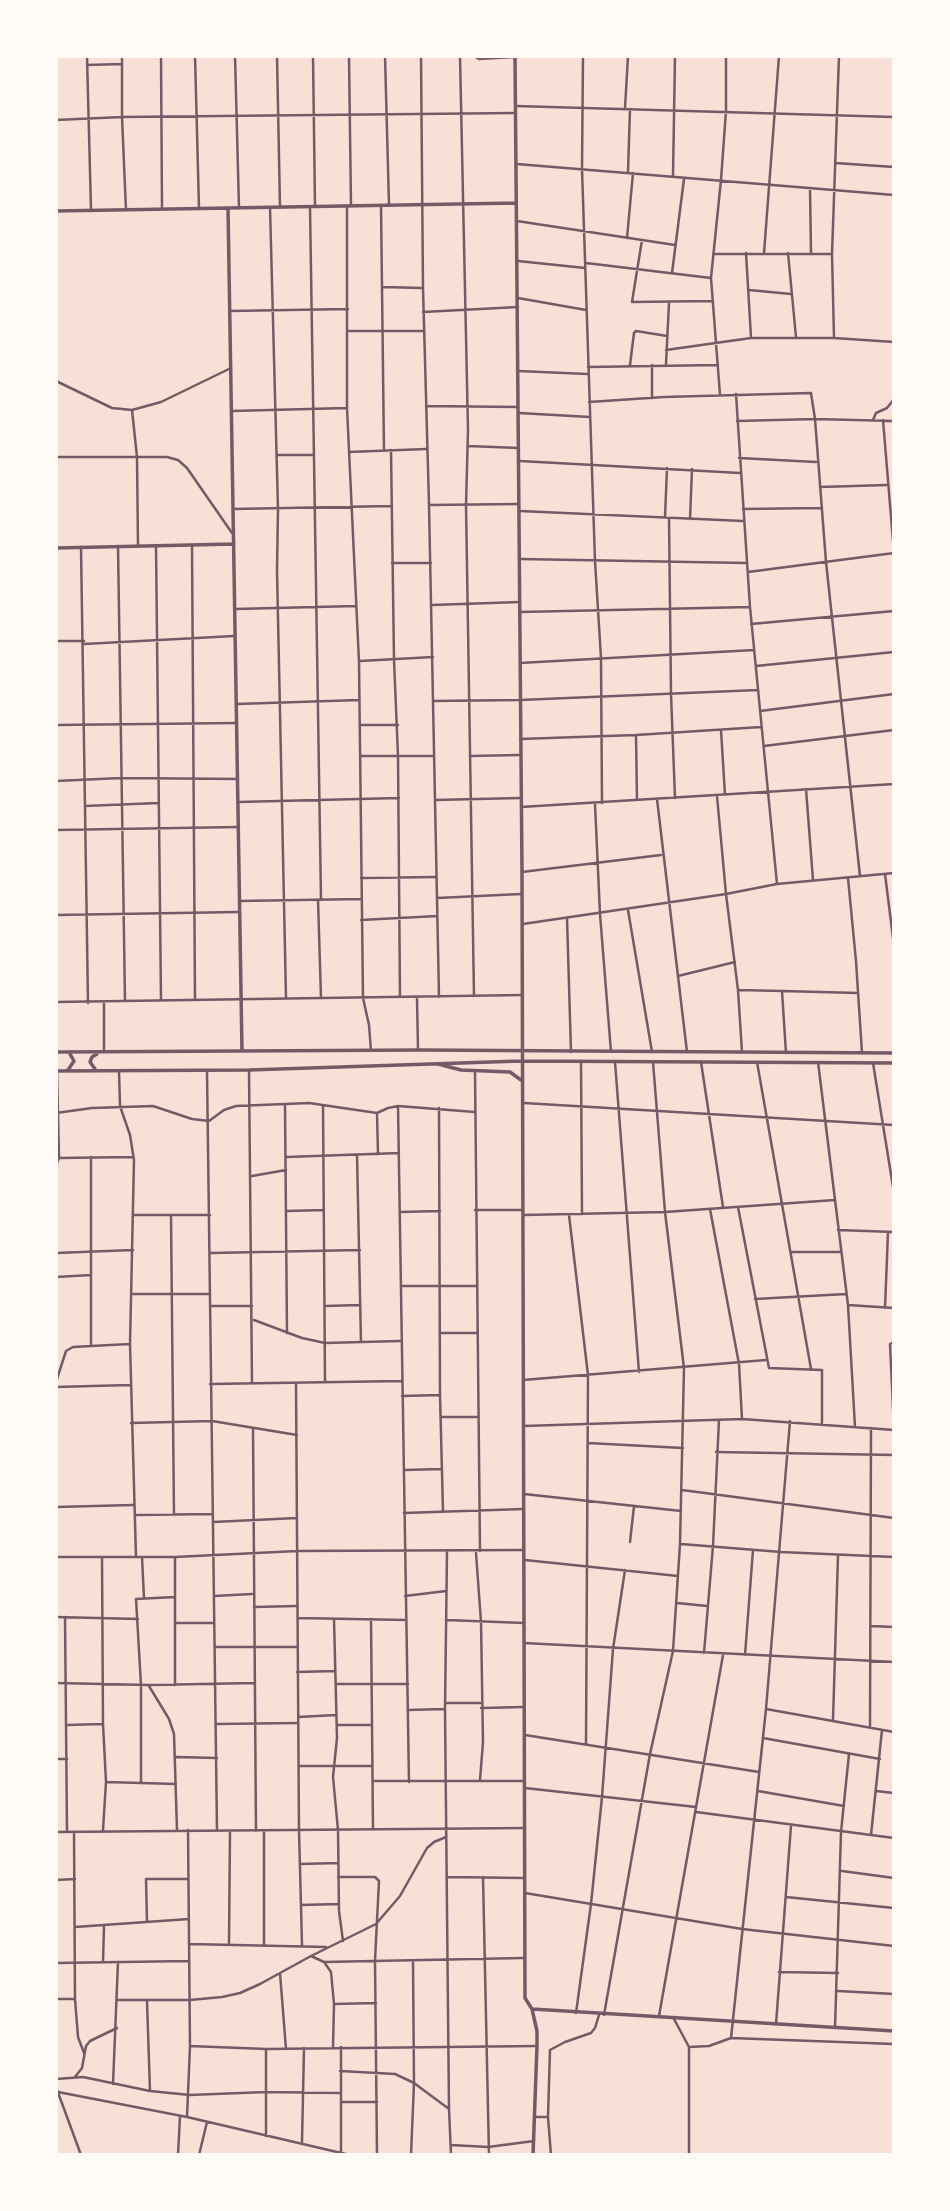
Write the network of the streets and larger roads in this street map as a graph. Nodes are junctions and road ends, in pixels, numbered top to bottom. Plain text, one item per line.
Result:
1 (87, 56) edge
2 (122, 56) edge
3 (160, 56) edge
4 (195, 56) edge
5 (235, 56) edge
6 (277, 56) edge
7 (313, 56) edge
8 (349, 56) edge
9 (385, 56) edge
10 (421, 56) edge
11 (460, 56) edge
12 (474, 56) edge
13 (583, 56) edge
14 (628, 56) edge
15 (675, 56) edge
16 (726, 56) edge
17 (779, 56) edge
18 (839, 56) edge
19 (515, 57) edge
20 (122, 64) junction
21 (87, 65) junction
22 (516, 106) junction
23 (583, 106) junction
24 (625, 108) junction
25 (630, 108) junction
26 (676, 110) junction
27 (726, 111) junction
28 (422, 113) junction
29 (460, 113) junction
30 (516, 113) junction
31 (386, 114) junction
32 (774, 114) junction
33 (236, 116) junction
34 (314, 116) junction
35 (351, 116) junction
36 (836, 116) junction
37 (122, 117) junction
38 (162, 117) junction
39 (197, 117) junction
40 (277, 117) junction
41 (894, 117) edge
42 (56, 120) edge
43 (89, 120) junction
44 (835, 163) junction
45 (516, 164) junction
46 (894, 167) edge
47 (582, 169) junction
48 (631, 173) junction
49 (673, 176) junction
50 (684, 177) junction
51 (721, 180) junction
52 (768, 185) junction
53 (810, 188) junction
54 (834, 190) junction
55 (894, 195) edge
56 (517, 203) junction
57 (423, 204) junction
58 (462, 204) junction
59 (381, 205) junction
60 (389, 205) junction
61 (312, 206) junction
62 (349, 206) junction
63 (280, 207) junction
64 (200, 208) junction
65 (228, 208) junction
66 (239, 208) junction
67 (270, 208) junction
68 (162, 209) junction
69 (91, 210) junction
70 (126, 210) junction
71 (56, 211) edge
72 (517, 221) junction
73 (585, 231) junction
74 (627, 238) junction
75 (642, 240) junction
76 (675, 245) junction
77 (746, 253) junction
78 (764, 253) junction
79 (788, 253) junction
80 (811, 253) junction
81 (713, 254) junction
82 (832, 254) junction
83 (518, 261) junction
84 (585, 263) junction
85 (585, 268) junction
86 (637, 268) junction
87 (672, 273) junction
88 (712, 278) junction
89 (383, 287) junction
90 (423, 288) junction
91 (749, 290) junction
92 (792, 294) junction
93 (518, 298) junction
94 (712, 301) junction
95 (669, 303) junction
96 (518, 307) junction
97 (348, 309) junction
98 (309, 310) junction
99 (466, 310) junction
100 (586, 310) junction
101 (230, 311) junction
102 (273, 311) junction
103 (423, 312) junction
104 (347, 331) junction
105 (384, 331) junction
106 (424, 331) junction
107 (667, 337) junction
108 (796, 337) junction
109 (751, 338) junction
110 (834, 338) junction
111 (715, 342) junction
112 (894, 342) edge
113 (666, 350) junction
114 (666, 364) junction
115 (630, 365) junction
116 (652, 365) junction
117 (718, 365) junction
118 (588, 367) junction
119 (231, 368) junction
120 (519, 371) junction
121 (588, 374) junction
122 (56, 381) edge
123 (736, 394) junction
124 (720, 395) junction
125 (652, 398) junction
126 (894, 399) edge
127 (589, 402) junction
128 (426, 406) junction
129 (466, 407) junction
130 (519, 407) junction
131 (347, 408) junction
132 (132, 410) junction
133 (312, 410) junction
134 (232, 411) junction
135 (275, 411) junction
136 (519, 413) junction
137 (590, 416) junction
138 (815, 419) junction
139 (873, 420) junction
140 (737, 421) junction
141 (883, 421) junction
142 (894, 421) edge
143 (468, 446) junction
144 (519, 448) junction
145 (427, 449) junction
146 (391, 450) junction
147 (384, 451) junction
148 (349, 452) junction
149 (313, 454) junction
150 (276, 455) junction
151 (56, 457) edge
152 (137, 457) junction
153 (739, 458) junction
154 (520, 461) junction
155 (818, 462) junction
156 (591, 463) junction
157 (667, 467) junction
158 (692, 469) junction
159 (894, 469) edge
160 (887, 470) junction
161 (740, 473) junction
162 (888, 485) junction
163 (820, 487) junction
164 (519, 504) junction
165 (429, 505) junction
166 (467, 505) junction
167 (393, 506) junction
168 (352, 507) junction
169 (314, 508) junction
170 (233, 509) junction
171 (278, 509) junction
172 (743, 509) junction
173 (821, 509) junction
174 (520, 512) junction
175 (594, 515) junction
176 (667, 518) junction
177 (690, 519) junction
178 (743, 521) junction
179 (234, 535) junction
180 (234, 544) junction
181 (156, 545) junction
182 (192, 545) junction
183 (118, 546) junction
184 (138, 546) junction
185 (81, 547) junction
186 (56, 548) edge
187 (894, 553) edge
188 (520, 559) junction
189 (595, 561) junction
190 (669, 561) junction
191 (826, 562) junction
192 (392, 563) junction
193 (432, 563) junction
194 (746, 563) junction
195 (747, 572) junction
196 (520, 602) junction
197 (469, 604) junction
198 (432, 605) junction
199 (356, 606) junction
200 (316, 607) junction
201 (750, 607) junction
202 (278, 608) junction
203 (235, 609) junction
204 (598, 610) junction
205 (670, 610) junction
206 (894, 611) edge
207 (520, 612) junction
208 (833, 617) junction
209 (751, 624) junction
210 (235, 636) junction
211 (193, 637) junction
212 (156, 638) junction
213 (118, 640) junction
214 (56, 641) edge
215 (84, 642) junction
216 (754, 650) junction
217 (894, 653) edge
218 (672, 655) junction
219 (433, 657) junction
220 (836, 658) junction
221 (601, 659) junction
222 (394, 660) junction
223 (359, 662) junction
224 (520, 663) junction
225 (756, 666) junction
226 (758, 690) junction
227 (671, 694) junction
228 (894, 694) edge
229 (602, 695) junction
230 (360, 700) junction
231 (520, 700) junction
232 (842, 700) junction
233 (433, 701) junction
234 (470, 701) junction
235 (317, 702) junction
236 (281, 703) junction
237 (237, 704) junction
238 (760, 711) junction
239 (157, 723) junction
240 (193, 723) junction
241 (237, 723) junction
242 (121, 724) junction
243 (56, 725) edge
244 (84, 725) junction
245 (360, 725) junction
246 (398, 725) junction
247 (762, 727) junction
248 (721, 730) junction
249 (894, 730) edge
250 (673, 733) junction
251 (636, 735) junction
252 (602, 737) junction
253 (845, 737) junction
254 (520, 739) junction
255 (764, 746) junction
256 (520, 755) junction
257 (360, 756) junction
258 (398, 756) junction
259 (434, 756) junction
260 (470, 756) junction
261 (121, 778) junction
262 (158, 778) junction
263 (194, 779) junction
264 (238, 779) junction
265 (56, 781) edge
266 (84, 781) junction
267 (894, 784) edge
268 (851, 785) junction
269 (806, 789) junction
270 (768, 792) junction
271 (725, 795) junction
272 (718, 796) junction
273 (520, 797) junction
274 (361, 798) junction
275 (399, 798) junction
276 (675, 798) junction
277 (471, 799) junction
278 (657, 799) junction
279 (319, 800) junction
280 (435, 800) junction
281 (638, 800) junction
282 (281, 801) junction
283 (158, 803) junction
284 (238, 803) junction
285 (595, 803) junction
286 (602, 803) junction
287 (121, 805) junction
288 (85, 806) junction
289 (521, 807) junction
290 (239, 827) junction
291 (194, 829) junction
292 (56, 830) edge
293 (87, 830) junction
294 (122, 830) junction
295 (159, 830) junction
296 (662, 855) junction
297 (598, 863) junction
298 (522, 872) junction
299 (894, 873) edge
300 (885, 874) junction
301 (860, 876) junction
302 (436, 877) junction
303 (361, 878) junction
304 (400, 878) junction
305 (848, 878) junction
306 (813, 880) junction
307 (777, 884) junction
308 (522, 894) junction
309 (726, 894) junction
310 (474, 896) junction
311 (437, 898) junction
312 (361, 899) junction
313 (283, 900) junction
314 (319, 900) junction
315 (240, 901) junction
316 (668, 903) junction
317 (628, 909) junction
318 (240, 912) junction
319 (195, 913) junction
320 (124, 914) junction
321 (160, 914) junction
322 (600, 914) junction
323 (56, 915) edge
324 (87, 915) junction
325 (437, 916) junction
326 (400, 918) junction
327 (567, 918) junction
328 (361, 920) junction
329 (522, 924) junction
330 (894, 946) edge
331 (735, 962) junction
332 (678, 976) junction
333 (738, 989) junction
334 (782, 991) junction
335 (858, 993) junction
336 (522, 995) junction
337 (474, 996) junction
338 (400, 997) junction
339 (417, 997) junction
340 (439, 997) junction
341 (242, 998) junction
342 (286, 998) junction
343 (321, 998) junction
344 (363, 998) junction
345 (195, 999) junction
346 (162, 1000) junction
347 (125, 1001) junction
348 (56, 1002) edge
349 (104, 1002) junction
350 (88, 1003) junction
351 (242, 1051) junction
352 (371, 1051) junction
353 (418, 1051) junction
354 (521, 1051) junction
355 (56, 1052) edge
356 (65, 1052) junction
357 (103, 1052) junction
358 (571, 1052) junction
359 (611, 1052) junction
360 (652, 1052) junction
361 (687, 1052) junction
362 (742, 1052) junction
363 (786, 1052) junction
364 (862, 1053) junction
365 (894, 1053) edge
366 (521, 1061) junction
367 (581, 1061) junction
368 (615, 1062) junction
369 (653, 1062) junction
370 (701, 1062) junction
371 (757, 1062) junction
372 (818, 1062) junction
373 (873, 1063) junction
374 (894, 1063) edge
375 (436, 1064) junction
376 (207, 1070) junction
377 (249, 1070) junction
378 (475, 1070) junction
379 (56, 1071) edge
380 (63, 1071) junction
381 (101, 1071) junction
382 (119, 1071) junction
383 (522, 1081) junction
384 (523, 1102) junction
385 (285, 1104) junction
386 (251, 1105) junction
387 (323, 1105) junction
388 (120, 1106) junction
389 (398, 1106) junction
390 (580, 1106) junction
391 (439, 1108) junction
392 (619, 1109) junction
393 (657, 1110) junction
394 (475, 1112) junction
395 (57, 1113) edge
396 (377, 1113) junction
397 (710, 1114) junction
398 (768, 1117) junction
399 (209, 1121) junction
400 (825, 1121) junction
401 (883, 1125) junction
402 (894, 1125) edge
403 (399, 1153) junction
404 (378, 1154) junction
405 (358, 1155) junction
406 (91, 1157) junction
407 (134, 1157) junction
408 (286, 1157) junction
409 (324, 1157) junction
410 (59, 1158) junction
411 (889, 1159) junction
412 (894, 1159) edge
413 (56, 1165) edge
414 (286, 1170) junction
415 (251, 1176) junction
416 (56, 1189) edge
417 (894, 1193) edge
418 (835, 1200) junction
419 (782, 1204) junction
420 (738, 1207) junction
421 (723, 1208) junction
422 (710, 1209) junction
423 (324, 1210) junction
424 (475, 1210) junction
425 (287, 1211) junction
426 (440, 1211) junction
427 (400, 1212) junction
428 (666, 1212) junction
429 (523, 1213) junction
430 (625, 1213) junction
431 (582, 1214) junction
432 (210, 1215) junction
433 (569, 1215) junction
434 (133, 1216) junction
435 (171, 1216) junction
436 (838, 1230) junction
437 (888, 1232) junction
438 (894, 1232) edge
439 (91, 1250) junction
440 (133, 1250) junction
441 (360, 1250) junction
442 (253, 1252) junction
443 (287, 1252) junction
444 (325, 1252) junction
445 (791, 1252) junction
446 (841, 1252) junction
447 (56, 1253) edge
448 (211, 1253) junction
449 (887, 1256) junction
450 (894, 1257) edge
451 (92, 1275) junction
452 (56, 1277) edge
453 (401, 1286) junction
454 (441, 1286) junction
455 (476, 1286) junction
456 (133, 1294) junction
457 (210, 1294) junction
458 (846, 1294) junction
459 (171, 1295) junction
460 (799, 1296) junction
461 (755, 1299) junction
462 (361, 1305) junction
463 (848, 1305) junction
464 (210, 1306) junction
465 (252, 1306) junction
466 (325, 1306) junction
467 (885, 1308) junction
468 (894, 1308) edge
469 (253, 1319) junction
470 (287, 1333) junction
471 (441, 1333) junction
472 (477, 1333) junction
473 (400, 1341) junction
474 (361, 1342) junction
475 (894, 1342) edge
476 (325, 1343) junction
477 (130, 1344) junction
478 (91, 1346) junction
479 (766, 1360) junction
480 (739, 1364) junction
481 (684, 1368) junction
482 (811, 1369) junction
483 (639, 1372) junction
484 (587, 1375) junction
485 (523, 1380) junction
486 (402, 1381) junction
487 (325, 1382) junction
488 (253, 1383) junction
489 (296, 1383) junction
490 (56, 1384) edge
491 (210, 1384) junction
492 (131, 1385) junction
493 (440, 1395) junction
494 (402, 1396) junction
495 (441, 1417) junction
496 (478, 1417) junction
497 (742, 1419) junction
498 (685, 1420) junction
499 (719, 1420) junction
500 (212, 1421) junction
501 (790, 1421) junction
502 (173, 1422) junction
503 (131, 1423) junction
504 (588, 1423) junction
505 (822, 1423) junction
506 (524, 1426) junction
507 (855, 1427) junction
508 (253, 1428) junction
509 (872, 1428) junction
510 (894, 1430) edge
511 (297, 1434) junction
512 (588, 1443) junction
513 (683, 1448) junction
514 (716, 1452) junction
515 (789, 1454) junction
516 (871, 1455) junction
517 (894, 1455) edge
518 (442, 1469) junction
519 (404, 1470) junction
520 (681, 1490) junction
521 (524, 1494) junction
522 (715, 1494) junction
523 (587, 1501) junction
524 (785, 1502) junction
525 (134, 1505) junction
526 (634, 1506) junction
527 (56, 1507) edge
528 (480, 1509) junction
529 (524, 1509) junction
530 (443, 1511) junction
531 (681, 1511) junction
532 (404, 1513) junction
533 (212, 1514) junction
534 (135, 1515) junction
535 (174, 1515) junction
536 (872, 1515) junction
537 (297, 1518) junction
538 (894, 1518) edge
539 (253, 1520) junction
540 (212, 1522) junction
541 (630, 1542) dead end
542 (680, 1544) junction
543 (712, 1546) junction
544 (752, 1549) junction
545 (524, 1550) junction
546 (253, 1551) junction
547 (297, 1551) junction
548 (478, 1551) junction
549 (404, 1552) junction
550 (447, 1552) junction
551 (781, 1552) junction
552 (213, 1554) junction
553 (838, 1554) junction
554 (871, 1556) junction
555 (56, 1557) edge
556 (102, 1557) junction
557 (136, 1557) junction
558 (142, 1557) junction
559 (175, 1557) junction
560 (894, 1557) edge
561 (524, 1560) junction
562 (587, 1566) junction
563 (625, 1570) junction
564 (678, 1576) junction
565 (446, 1591) junction
566 (254, 1594) junction
567 (214, 1596) junction
568 (405, 1596) junction
569 (175, 1597) junction
570 (144, 1598) junction
571 (677, 1603) junction
572 (297, 1606) junction
573 (707, 1606) junction
574 (254, 1607) junction
575 (56, 1617) edge
576 (65, 1617) junction
577 (103, 1617) junction
578 (297, 1618) junction
579 (138, 1619) junction
580 (334, 1619) junction
581 (371, 1619) junction
582 (407, 1620) junction
583 (446, 1620) junction
584 (481, 1622) junction
585 (176, 1623) junction
586 (214, 1623) junction
587 (524, 1623) junction
588 (871, 1626) junction
589 (894, 1627) edge
590 (524, 1643) junction
591 (215, 1647) junction
592 (297, 1647) junction
593 (255, 1648) junction
594 (588, 1648) junction
595 (613, 1649) junction
596 (673, 1651) junction
597 (704, 1653) junction
598 (723, 1654) junction
599 (746, 1655) junction
600 (771, 1656) junction
601 (834, 1659) junction
602 (871, 1661) junction
603 (894, 1662) edge
604 (335, 1671) junction
605 (297, 1672) junction
606 (255, 1683) junction
607 (56, 1684) edge
608 (67, 1684) junction
609 (216, 1684) junction
610 (336, 1684) junction
611 (371, 1684) junction
612 (408, 1684) junction
613 (104, 1685) junction
614 (141, 1685) junction
615 (149, 1685) junction
616 (175, 1685) junction
617 (445, 1703) junction
618 (481, 1703) junction
619 (525, 1707) junction
620 (481, 1708) junction
621 (445, 1709) junction
622 (766, 1709) junction
623 (408, 1710) junction
624 (336, 1715) junction
625 (298, 1717) junction
626 (833, 1720) junction
627 (298, 1723) junction
628 (103, 1724) junction
629 (217, 1724) junction
630 (256, 1724) junction
631 (372, 1724) junction
632 (67, 1725) junction
633 (337, 1726) junction
634 (870, 1727) junction
635 (882, 1730) junction
636 (894, 1732) edge
637 (525, 1735) junction
638 (763, 1738) junction
639 (586, 1744) junction
640 (606, 1746) junction
641 (650, 1754) junction
642 (849, 1754) junction
643 (176, 1757) junction
644 (217, 1758) junction
645 (56, 1759) edge
646 (67, 1759) junction
647 (880, 1759) junction
648 (704, 1762) junction
649 (298, 1766) junction
650 (333, 1766) junction
651 (372, 1766) junction
652 (759, 1772) junction
653 (480, 1780) junction
654 (446, 1781) junction
655 (524, 1781) junction
656 (106, 1782) junction
657 (141, 1782) junction
658 (373, 1782) junction
659 (409, 1782) junction
660 (176, 1784) junction
661 (525, 1788) junction
662 (757, 1791) junction
663 (876, 1791) junction
664 (894, 1793) edge
665 (602, 1797) junction
666 (642, 1801) junction
667 (844, 1806) junction
668 (695, 1810) junction
669 (754, 1820) junction
670 (791, 1826) junction
671 (525, 1828) junction
672 (447, 1829) junction
673 (177, 1830) junction
674 (188, 1830) junction
675 (217, 1830) junction
676 (299, 1830) junction
677 (338, 1830) junction
678 (373, 1830) junction
679 (230, 1831) junction
680 (256, 1831) junction
681 (264, 1831) junction
682 (56, 1832) edge
683 (67, 1832) junction
684 (74, 1832) junction
685 (103, 1832) junction
686 (841, 1832) junction
687 (447, 1836) junction
688 (871, 1836) junction
689 (894, 1838) edge
690 (338, 1863) junction
691 (300, 1864) junction
692 (841, 1871) junction
693 (338, 1877) junction
694 (447, 1877) junction
695 (483, 1877) junction
696 (525, 1878) junction
697 (894, 1878) edge
698 (75, 1879) junction
699 (188, 1879) junction
700 (56, 1880) edge
701 (524, 1893) junction
702 (785, 1897) junction
703 (840, 1903) junction
704 (591, 1904) junction
705 (301, 1905) junction
706 (339, 1905) junction
707 (894, 1908) edge
708 (622, 1910) junction
709 (675, 1918) junction
710 (189, 1919) junction
711 (147, 1922) junction
712 (376, 1924) junction
713 (104, 1926) junction
714 (75, 1927) junction
715 (742, 1929) junction
716 (782, 1934) junction
717 (343, 1941) junction
718 (838, 1941) junction
719 (190, 1944) junction
720 (229, 1945) junction
721 (264, 1945) junction
722 (302, 1945) junction
723 (894, 1946) edge
724 (328, 1947) junction
725 (311, 1956) junction
726 (523, 1958) junction
727 (485, 1959) junction
728 (375, 1960) junction
729 (189, 1961) junction
730 (413, 1961) junction
731 (448, 1961) junction
732 (103, 1962) junction
733 (118, 1962) junction
734 (324, 1962) junction
735 (56, 1963) edge
736 (75, 1963) junction
737 (779, 1972) junction
738 (280, 1973) junction
739 (838, 1973) junction
740 (838, 1991) junction
741 (894, 1994) edge
742 (75, 1999) junction
743 (56, 2000) edge
744 (118, 2000) junction
745 (190, 2000) junction
746 (147, 2001) junction
747 (376, 2003) junction
748 (334, 2004) junction
749 (532, 2009) junction
750 (576, 2013) junction
751 (602, 2015) junction
752 (659, 2018) junction
753 (673, 2018) junction
754 (732, 2021) junction
755 (776, 2024) junction
756 (117, 2028) junction
757 (835, 2028) junction
758 (894, 2031) edge
759 (731, 2038) junction
760 (894, 2044) edge
761 (190, 2046) junction
762 (377, 2046) junction
763 (413, 2046) junction
764 (450, 2046) junction
765 (537, 2046) junction
766 (333, 2047) junction
767 (341, 2047) junction
768 (485, 2047) junction
769 (689, 2047) junction
770 (303, 2048) junction
771 (266, 2049) junction
772 (285, 2049) junction
773 (84, 2053) junction
774 (340, 2071) junction
775 (377, 2072) junction
776 (74, 2078) junction
777 (56, 2079) edge
778 (414, 2083) junction
779 (113, 2084) junction
780 (56, 2087) edge
781 (150, 2091) junction
782 (58, 2092) junction
783 (266, 2092) junction
784 (303, 2092) junction
785 (340, 2092) junction
786 (190, 2095) junction
787 (341, 2102) junction
788 (377, 2102) junction
789 (449, 2109) junction
790 (180, 2116) junction
791 (187, 2117) junction
792 (535, 2117) junction
793 (548, 2118) junction
794 (207, 2122) junction
795 (266, 2136) junction
796 (534, 2141) junction
797 (302, 2142) junction
798 (451, 2145) junction
799 (322, 2147) junction
800 (488, 2147) junction
801 (341, 2152) junction
802 (81, 2155) edge
803 (178, 2155) edge
804 (199, 2155) edge
805 (322, 2155) edge
806 (349, 2155) edge
807 (377, 2155) edge
808 (411, 2155) edge
809 (451, 2155) edge
810 (489, 2155) edge
811 (534, 2155) edge
812 (551, 2155) edge
813 (689, 2155) edge

1 - 21 street
2 - 20 street
3 - 38 street
4 - 39 street
5 - 33 street
6 - 40 street
7 - 34 street
8 - 35 street
9 - 31 street
10 - 28 street
11 - 29 street
12 - 19 street
13 - 23 street
14 - 24 street
15 - 26 street
16 - 27 street
17 - 32 street
18 - 36 street
19 - 22 street
20 - 21 street
20 - 37 street
21 - 43 street
22 - 23 street
22 - 30 street
23 - 24 street
23 - 47 street
24 - 25 street
25 - 26 street
25 - 48 street
26 - 27 street
26 - 49 street
27 - 32 street
27 - 51 street
28 - 29 street
28 - 31 street
28 - 57 street
29 - 30 street
29 - 58 street
30 - 45 street
31 - 35 street
31 - 60 street
32 - 36 street
32 - 52 street
33 - 39 street
33 - 40 street
33 - 66 street
34 - 35 street
34 - 40 street
34 - 61 street
35 - 62 street
36 - 41 street
36 - 44 street
37 - 38 street
37 - 43 street
37 - 70 street
38 - 39 street
38 - 68 street
39 - 64 street
40 - 63 street
42 - 43 street
43 - 69 street
44 - 46 street
44 - 54 street
45 - 47 street
45 - 56 street
47 - 48 street
47 - 73 street
48 - 49 street
48 - 74 street
49 - 50 street
50 - 51 street
50 - 76 street
51 - 52 street
51 - 81 street
52 - 53 street
52 - 78 street
53 - 54 street
53 - 80 street
54 - 55 street
54 - 82 street
56 - 58 street
56 - 72 street
57 - 58 street
57 - 60 street
57 - 90 street
58 - 99 street
59 - 60 street
59 - 62 street
59 - 89 street
61 - 62 street
61 - 63 street
61 - 98 street
62 - 97 street
63 - 67 street
64 - 65 street
64 - 68 street
65 - 66 street
65 - 101 street
66 - 67 street
67 - 102 street
68 - 70 street
69 - 70 street
69 - 71 street
72 - 73 street
72 - 83 street
73 - 74 street
73 - 84 street
74 - 75 street
75 - 76 street
75 - 86 street
76 - 87 street
77 - 78 street
77 - 81 street
77 - 91 street
78 - 79 street
79 - 80 street
79 - 92 street
80 - 82 street
81 - 88 street
82 - 110 street
83 - 85 street
83 - 93 street
84 - 85 street
84 - 86 street
85 - 100 street
86 - 87 street
86 - 95 street
87 - 88 street
88 - 94 street
89 - 90 street
89 - 105 street
90 - 103 street
91 - 92 street
91 - 109 street
92 - 108 street
93 - 96 street
93 - 100 street
94 - 95 street
94 - 111 street
95 - 107 street
96 - 99 street
96 - 120 street
97 - 98 street
97 - 104 street
98 - 102 street
98 - 133 street
99 - 103 street
99 - 129 street
100 - 118 street
101 - 102 street
101 - 119 street
102 - 135 street
103 - 106 street
104 - 105 street
104 - 131 street
105 - 106 street
105 - 147 street
106 - 128 street
107 - 113 street
107 - 115 street
108 - 109 street
108 - 110 street
109 - 111 street
110 - 112 street
111 - 113 street
111 - 117 street
113 - 114 street
114 - 116 street
114 - 117 street
115 - 116 street
115 - 118 street
116 - 125 street
117 - 124 street
118 - 121 street
119 - 132 street
119 - 134 street
120 - 121 street
120 - 130 street
121 - 127 street
122 - 132 street
123 - 124 street
123 - 138 street
123 - 140 street
124 - 125 street
125 - 127 street
126 - 139 street
127 - 137 street
128 - 129 street
128 - 145 street
129 - 130 street
129 - 143 street
130 - 136 street
131 - 133 street
131 - 148 street
132 - 152 street
133 - 135 street
133 - 149 street
134 - 135 street
134 - 170 street
135 - 150 street
136 - 137 street
136 - 144 street
137 - 156 street
138 - 139 street
138 - 140 street
138 - 155 street
139 - 141 street
140 - 153 street
141 - 142 street
141 - 160 street
143 - 144 street
143 - 166 street
144 - 154 street
145 - 146 street
145 - 165 street
146 - 147 street
146 - 167 street
147 - 148 street
148 - 168 street
149 - 150 street
149 - 169 street
150 - 171 street
151 - 152 street
152 - 179 street
152 - 184 street
153 - 155 street
153 - 161 street
154 - 156 street
154 - 164 street
155 - 163 street
156 - 157 street
156 - 175 street
157 - 158 street
157 - 176 street
158 - 161 street
158 - 177 street
159 - 160 street
160 - 162 street
161 - 172 street
162 - 163 street
162 - 187 street
163 - 173 street
164 - 166 street
164 - 174 street
165 - 166 street
165 - 193 street
166 - 197 street
167 - 168 street
167 - 192 street
168 - 169 street
168 - 199 street
169 - 171 street
169 - 200 street
170 - 171 street
170 - 179 street
171 - 202 street
172 - 173 street
172 - 178 street
173 - 191 street
174 - 175 street
174 - 188 street
175 - 176 street
175 - 189 street
176 - 177 street
176 - 190 street
177 - 178 street
178 - 194 street
179 - 180 street
180 - 182 street
180 - 203 street
181 - 182 street
181 - 184 street
181 - 212 street
182 - 211 street
183 - 184 street
183 - 185 street
183 - 213 street
185 - 186 street
185 - 215 street
187 - 191 street
188 - 189 street
188 - 196 street
189 - 190 street
189 - 204 street
190 - 194 street
190 - 205 street
191 - 195 street
191 - 208 street
192 - 193 street
192 - 222 street
193 - 198 street
194 - 195 street
195 - 201 street
196 - 197 street
196 - 207 street
197 - 198 street
197 - 234 street
198 - 219 street
199 - 200 street
199 - 223 street
200 - 202 street
200 - 235 street
201 - 205 street
201 - 209 street
202 - 203 street
202 - 236 street
203 - 210 street
204 - 205 street
204 - 207 street
204 - 221 street
205 - 218 street
206 - 208 street
207 - 224 street
208 - 209 street
208 - 220 street
209 - 216 street
210 - 211 street
210 - 237 street
211 - 212 street
211 - 240 street
212 - 213 street
212 - 239 street
213 - 215 street
213 - 242 street
214 - 215 street
215 - 244 street
216 - 218 street
216 - 225 street
217 - 220 street
218 - 221 street
218 - 227 street
219 - 222 street
219 - 233 street
220 - 225 street
220 - 232 street
221 - 224 street
221 - 229 street
222 - 223 street
222 - 246 street
223 - 230 street
224 - 231 street
225 - 226 street
226 - 227 street
226 - 238 street
227 - 229 street
227 - 250 street
228 - 232 street
229 - 231 street
229 - 252 street
230 - 235 street
230 - 245 street
231 - 234 street
231 - 254 street
232 - 238 street
232 - 253 street
233 - 234 street
233 - 259 street
234 - 260 street
235 - 236 street
235 - 279 street
236 - 237 street
236 - 282 street
237 - 241 street
238 - 247 street
239 - 240 street
239 - 242 street
239 - 262 street
240 - 241 street
240 - 263 street
241 - 264 street
242 - 244 street
242 - 261 street
243 - 244 street
244 - 266 street
245 - 246 street
245 - 257 street
246 - 258 street
247 - 248 street
247 - 255 street
248 - 250 street
248 - 271 street
249 - 253 street
250 - 251 street
250 - 276 street
251 - 252 street
251 - 281 street
252 - 254 street
252 - 286 street
253 - 255 street
253 - 268 street
254 - 256 street
255 - 270 street
256 - 260 street
256 - 273 street
257 - 258 street
257 - 274 street
258 - 259 street
258 - 275 street
259 - 280 street
260 - 277 street
261 - 262 street
261 - 266 street
261 - 287 street
262 - 263 street
262 - 283 street
263 - 264 street
263 - 291 street
264 - 284 street
265 - 266 street
266 - 288 street
267 - 268 street
268 - 269 street
268 - 301 street
269 - 270 street
269 - 306 street
270 - 271 street
270 - 307 street
271 - 272 street
272 - 276 street
272 - 309 street
273 - 277 street
273 - 289 street
274 - 275 street
274 - 279 street
274 - 303 street
275 - 304 street
276 - 278 street
277 - 280 street
277 - 310 street
278 - 281 street
278 - 296 street
279 - 282 street
279 - 314 street
280 - 302 street
281 - 286 street
282 - 284 street
282 - 313 street
283 - 287 street
283 - 295 street
284 - 290 street
285 - 286 street
285 - 289 street
285 - 297 street
287 - 288 street
287 - 294 street
288 - 293 street
289 - 298 street
290 - 291 street
290 - 315 street
291 - 295 street
291 - 319 street
292 - 293 street
293 - 294 street
293 - 324 street
294 - 295 street
294 - 320 street
295 - 321 street
296 - 297 street
296 - 316 street
297 - 298 street
297 - 322 street
298 - 308 street
299 - 300 street
300 - 301 street
300 - 330 street
301 - 305 street
302 - 304 street
302 - 311 street
303 - 304 street
303 - 312 street
304 - 326 street
305 - 306 street
305 - 335 street
306 - 307 street
307 - 309 street
308 - 310 street
308 - 329 street
309 - 316 street
309 - 331 street
310 - 311 street
310 - 337 street
311 - 325 street
312 - 314 street
312 - 328 street
313 - 314 street
313 - 315 street
313 - 342 street
314 - 343 street
315 - 318 street
316 - 317 street
316 - 332 street
317 - 322 street
317 - 360 street
318 - 319 street
318 - 341 street
319 - 321 street
319 - 345 street
320 - 321 street
320 - 324 street
320 - 347 street
321 - 346 street
322 - 327 street
322 - 359 street
323 - 324 street
324 - 350 street
325 - 326 street
325 - 340 street
326 - 328 street
326 - 338 street
327 - 329 street
327 - 358 street
328 - 344 street
329 - 336 street
331 - 332 street
331 - 333 street
332 - 361 street
333 - 334 street
333 - 362 street
334 - 335 street
334 - 363 street
335 - 364 street
336 - 337 street
336 - 354 street
337 - 340 street
338 - 339 street
338 - 344 street
339 - 340 street
339 - 353 street
341 - 342 street
341 - 345 street
341 - 351 street
342 - 343 street
343 - 344 street
344 - 352 street
345 - 346 street
346 - 347 street
347 - 349 street
348 - 350 street
349 - 350 street
349 - 357 street
351 - 352 street
351 - 357 street
352 - 353 street
353 - 354 street
354 - 358 street
354 - 366 street
355 - 356 street
356 - 357 street
356 - 380 street
357 - 381 street
358 - 359 street
359 - 360 street
360 - 361 street
361 - 362 street
362 - 363 street
363 - 364 street
364 - 365 street
366 - 367 street
366 - 375 street
366 - 383 street
367 - 368 street
367 - 390 street
368 - 369 street
368 - 392 street
369 - 370 street
369 - 393 street
370 - 371 street
370 - 397 street
371 - 372 street
371 - 398 street
372 - 373 street
372 - 400 street
373 - 374 street
373 - 401 street
375 - 377 street
375 - 378 street
376 - 377 street
376 - 382 street
376 - 399 street
377 - 386 street
378 - 383 street
378 - 394 street
379 - 380 street
379 - 395 street
380 - 381 street
381 - 382 street
382 - 388 street
383 - 384 street
384 - 390 street
384 - 429 street
385 - 386 street
385 - 387 street
385 - 408 street
386 - 399 street
386 - 415 street
387 - 396 street
387 - 409 street
388 - 395 street
388 - 399 street
388 - 407 street
389 - 391 street
389 - 396 street
389 - 403 street
390 - 392 street
390 - 431 street
391 - 394 street
391 - 426 street
392 - 393 street
392 - 430 street
393 - 397 street
393 - 428 street
394 - 424 street
395 - 410 street
396 - 404 street
397 - 398 street
397 - 421 street
398 - 400 street
398 - 419 street
399 - 432 street
400 - 401 street
400 - 418 street
401 - 402 street
401 - 411 street
403 - 404 street
403 - 427 street
404 - 405 street
405 - 409 street
405 - 441 street
406 - 407 street
406 - 410 street
406 - 439 street
407 - 434 street
408 - 409 street
408 - 414 street
409 - 423 street
410 - 413 street
411 - 412 street
411 - 417 street
413 - 416 street
414 - 415 street
414 - 425 street
415 - 442 street
418 - 419 street
418 - 436 street
419 - 420 street
419 - 445 street
420 - 421 street
420 - 461 street
421 - 422 street
422 - 428 street
422 - 480 street
423 - 425 street
423 - 444 street
424 - 429 street
424 - 455 street
425 - 443 street
426 - 427 street
426 - 454 street
427 - 453 street
428 - 430 street
428 - 481 street
429 - 433 street
429 - 485 street
430 - 431 street
430 - 483 street
431 - 433 street
432 - 435 street
432 - 448 street
433 - 484 street
434 - 435 street
434 - 440 street
435 - 459 street
436 - 437 street
436 - 446 street
437 - 438 street
437 - 449 street
439 - 440 street
439 - 447 street
439 - 451 street
440 - 456 street
441 - 444 street
441 - 462 street
442 - 443 street
442 - 448 street
442 - 465 street
443 - 444 street
443 - 470 street
444 - 466 street
445 - 446 street
445 - 460 street
446 - 458 street
448 - 457 street
449 - 450 street
449 - 467 street
451 - 452 street
451 - 478 street
453 - 454 street
453 - 473 street
454 - 455 street
454 - 471 street
455 - 472 street
456 - 459 street
456 - 477 street
457 - 459 street
457 - 464 street
458 - 460 street
458 - 463 street
459 - 502 street
460 - 461 street
460 - 482 street
461 - 479 street
462 - 466 street
462 - 474 street
463 - 467 street
463 - 507 street
464 - 465 street
464 - 491 street
465 - 469 street
466 - 476 street
467 - 468 street
469 - 470 street
469 - 488 street
470 - 476 street
471 - 472 street
471 - 493 street
472 - 496 street
473 - 474 street
473 - 486 street
474 - 476 street
475 - 510 street
476 - 487 street
477 - 478 street
477 - 492 street
478 - 490 street
479 - 480 street
479 - 482 street
480 - 481 street
480 - 497 street
481 - 483 street
481 - 498 street
482 - 505 street
483 - 484 street
484 - 485 street
484 - 504 street
485 - 506 street
486 - 487 street
486 - 494 street
487 - 489 street
488 - 489 street
488 - 491 street
489 - 511 street
490 - 492 street
491 - 500 street
492 - 503 street
493 - 494 street
493 - 495 street
494 - 519 street
495 - 496 street
495 - 518 street
496 - 528 street
497 - 499 street
497 - 501 street
498 - 499 street
498 - 504 street
498 - 513 street
499 - 514 street
500 - 502 street
500 - 508 street
500 - 533 street
501 - 505 street
501 - 515 street
502 - 503 street
502 - 535 street
503 - 525 street
504 - 506 street
504 - 512 street
505 - 507 street
506 - 521 street
507 - 509 street
508 - 511 street
508 - 539 street
509 - 510 street
509 - 516 street
511 - 537 street
512 - 513 street
512 - 523 street
513 - 520 street
514 - 515 street
514 - 522 street
515 - 516 street
515 - 524 street
516 - 517 street
516 - 536 street
518 - 519 street
518 - 530 street
519 - 532 street
520 - 522 street
520 - 531 street
521 - 523 street
521 - 529 street
522 - 524 street
522 - 543 street
523 - 526 street
523 - 562 street
524 - 536 street
524 - 551 street
525 - 527 street
525 - 534 street
526 - 531 street
526 - 541 street
528 - 529 street
528 - 530 street
528 - 548 street
529 - 545 street
530 - 532 street
531 - 542 street
532 - 549 street
533 - 535 street
533 - 540 street
534 - 535 street
534 - 557 street
536 - 538 street
536 - 554 street
537 - 539 street
537 - 547 street
539 - 540 street
539 - 546 street
540 - 552 street
542 - 543 street
542 - 564 street
543 - 544 street
543 - 573 street
544 - 551 street
544 - 599 street
545 - 548 street
545 - 561 street
546 - 547 street
546 - 552 street
546 - 566 street
547 - 549 street
547 - 572 street
548 - 550 street
548 - 584 street
549 - 550 street
549 - 568 street
550 - 565 street
551 - 553 street
551 - 600 street
552 - 559 street
552 - 567 street
553 - 554 street
553 - 601 street
554 - 560 street
554 - 588 street
555 - 556 street
556 - 557 street
556 - 577 street
557 - 558 street
558 - 559 street
558 - 570 street
559 - 569 street
561 - 562 street
561 - 587 street
562 - 563 street
562 - 594 street
563 - 564 street
563 - 595 street
564 - 571 street
565 - 568 street
565 - 583 street
566 - 567 street
566 - 574 street
567 - 586 street
568 - 582 street
569 - 570 street
569 - 585 street
570 - 579 street
571 - 573 street
571 - 596 street
572 - 574 street
572 - 578 street
573 - 597 street
574 - 593 street
575 - 576 street
576 - 577 street
576 - 608 street
577 - 579 street
577 - 613 street
578 - 580 street
578 - 592 street
579 - 614 street
580 - 581 street
580 - 604 street
581 - 582 street
581 - 611 street
582 - 612 street
583 - 584 street
583 - 617 street
584 - 587 street
584 - 618 street
585 - 586 street
585 - 616 street
586 - 591 street
587 - 590 street
588 - 589 street
588 - 602 street
590 - 594 street
590 - 619 street
591 - 593 street
591 - 609 street
592 - 593 street
592 - 605 street
593 - 606 street
594 - 595 street
594 - 639 street
595 - 596 street
595 - 640 street
596 - 597 street
596 - 641 street
597 - 598 street
598 - 599 street
598 - 648 street
599 - 600 street
600 - 601 street
600 - 622 street
601 - 602 street
601 - 626 street
602 - 603 street
602 - 634 street
604 - 605 street
604 - 610 street
605 - 625 street
606 - 609 street
606 - 630 street
607 - 608 street
608 - 613 street
608 - 632 street
609 - 616 street
609 - 629 street
610 - 611 street
610 - 624 street
611 - 612 street
611 - 631 street
612 - 623 street
613 - 614 street
613 - 628 street
614 - 615 street
614 - 657 street
615 - 616 street
615 - 643 street
617 - 618 street
617 - 621 street
618 - 620 street
619 - 620 street
619 - 637 street
620 - 653 street
621 - 623 street
621 - 654 street
622 - 626 street
622 - 638 street
623 - 659 street
624 - 625 street
624 - 633 street
625 - 627 street
626 - 634 street
627 - 630 street
627 - 649 street
628 - 632 street
628 - 656 street
629 - 630 street
629 - 644 street
630 - 680 street
631 - 633 street
631 - 651 street
632 - 646 street
633 - 650 street
634 - 635 street
635 - 636 street
635 - 647 street
637 - 639 street
637 - 655 street
638 - 642 street
638 - 652 street
639 - 640 street
640 - 641 street
640 - 665 street
641 - 648 street
641 - 666 street
642 - 647 street
642 - 667 street
643 - 644 street
643 - 660 street
644 - 675 street
645 - 646 street
646 - 683 street
647 - 663 street
648 - 652 street
648 - 668 street
649 - 650 street
649 - 676 street
650 - 651 street
650 - 677 street
651 - 658 street
652 - 662 street
653 - 654 street
653 - 655 street
654 - 659 street
654 - 672 street
655 - 661 street
656 - 657 street
656 - 685 street
657 - 660 street
658 - 659 street
658 - 678 street
660 - 673 street
661 - 665 street
661 - 671 street
662 - 667 street
662 - 669 street
663 - 664 street
663 - 688 street
665 - 666 street
665 - 704 street
666 - 668 street
666 - 708 street
667 - 686 street
668 - 669 street
668 - 709 street
669 - 670 street
669 - 715 street
670 - 686 street
670 - 702 street
671 - 672 street
671 - 696 street
672 - 678 street
672 - 687 street
673 - 674 street
673 - 685 street
674 - 675 street
674 - 699 street
675 - 679 street
676 - 677 street
676 - 681 street
676 - 691 street
677 - 678 street
677 - 690 street
679 - 680 street
679 - 720 street
680 - 681 street
681 - 721 street
682 - 683 street
683 - 684 street
684 - 685 street
684 - 698 street
686 - 688 street
686 - 692 street
687 - 694 street
687 - 712 street
688 - 689 street
690 - 691 street
690 - 693 street
691 - 705 street
692 - 697 street
692 - 703 street
693 - 706 street
693 - 712 street
694 - 695 street
694 - 731 street
695 - 696 street
695 - 727 street
696 - 701 street
698 - 700 street
698 - 714 street
699 - 710 street
699 - 711 street
701 - 704 street
701 - 726 street
702 - 703 street
702 - 716 street
703 - 707 street
703 - 718 street
704 - 708 street
704 - 750 street
705 - 706 street
705 - 722 street
706 - 717 street
708 - 709 street
708 - 751 street
709 - 715 street
709 - 752 street
710 - 711 street
710 - 719 street
711 - 713 street
712 - 717 street
712 - 728 street
713 - 714 street
713 - 732 street
714 - 736 street
715 - 716 street
715 - 754 street
716 - 718 street
716 - 737 street
717 - 724 street
718 - 723 street
718 - 739 street
719 - 720 street
719 - 729 street
720 - 721 street
721 - 722 street
722 - 724 street
724 - 725 street
725 - 734 street
725 - 738 street
726 - 727 street
726 - 749 street
727 - 731 street
727 - 768 street
728 - 730 street
728 - 734 street
728 - 747 street
729 - 733 street
729 - 745 street
730 - 731 street
730 - 763 street
731 - 764 street
732 - 733 street
732 - 736 street
733 - 744 street
734 - 748 street
735 - 736 street
736 - 742 street
737 - 739 street
737 - 755 street
738 - 745 street
738 - 772 street
739 - 740 street
740 - 741 street
740 - 757 street
742 - 743 street
742 - 773 street
744 - 746 street
744 - 756 street
745 - 746 street
745 - 761 street
746 - 781 street
747 - 748 street
747 - 762 street
748 - 766 street
749 - 750 street
749 - 765 street
750 - 751 street
751 - 752 street
751 - 793 street
752 - 753 street
753 - 754 street
753 - 769 street
754 - 755 street
754 - 759 street
755 - 757 street
756 - 773 street
756 - 779 street
757 - 758 street
759 - 760 street
759 - 769 street
761 - 771 street
761 - 786 street
762 - 763 street
762 - 767 street
762 - 775 street
763 - 764 street
763 - 778 street
764 - 768 street
764 - 789 street
765 - 768 street
765 - 792 street
766 - 767 street
766 - 770 street
767 - 774 street
768 - 800 street
769 - 813 street
770 - 772 street
770 - 784 street
771 - 772 street
771 - 783 street
773 - 776 street
774 - 775 street
774 - 785 street
775 - 778 street
775 - 788 street
776 - 777 street
776 - 779 street
778 - 789 street
778 - 808 street
779 - 781 street
780 - 782 street
781 - 786 street
782 - 790 street
782 - 802 street
783 - 784 street
783 - 786 street
783 - 795 street
784 - 785 street
784 - 797 street
785 - 787 street
786 - 791 street
787 - 788 street
787 - 801 street
788 - 807 street
789 - 798 street
790 - 791 street
790 - 803 street
791 - 794 street
792 - 793 street
792 - 796 street
793 - 812 street
794 - 795 street
794 - 804 street
795 - 797 street
796 - 800 street
796 - 811 street
797 - 799 street
798 - 800 street
798 - 809 street
799 - 801 street
799 - 805 street
800 - 810 street
801 - 806 street

